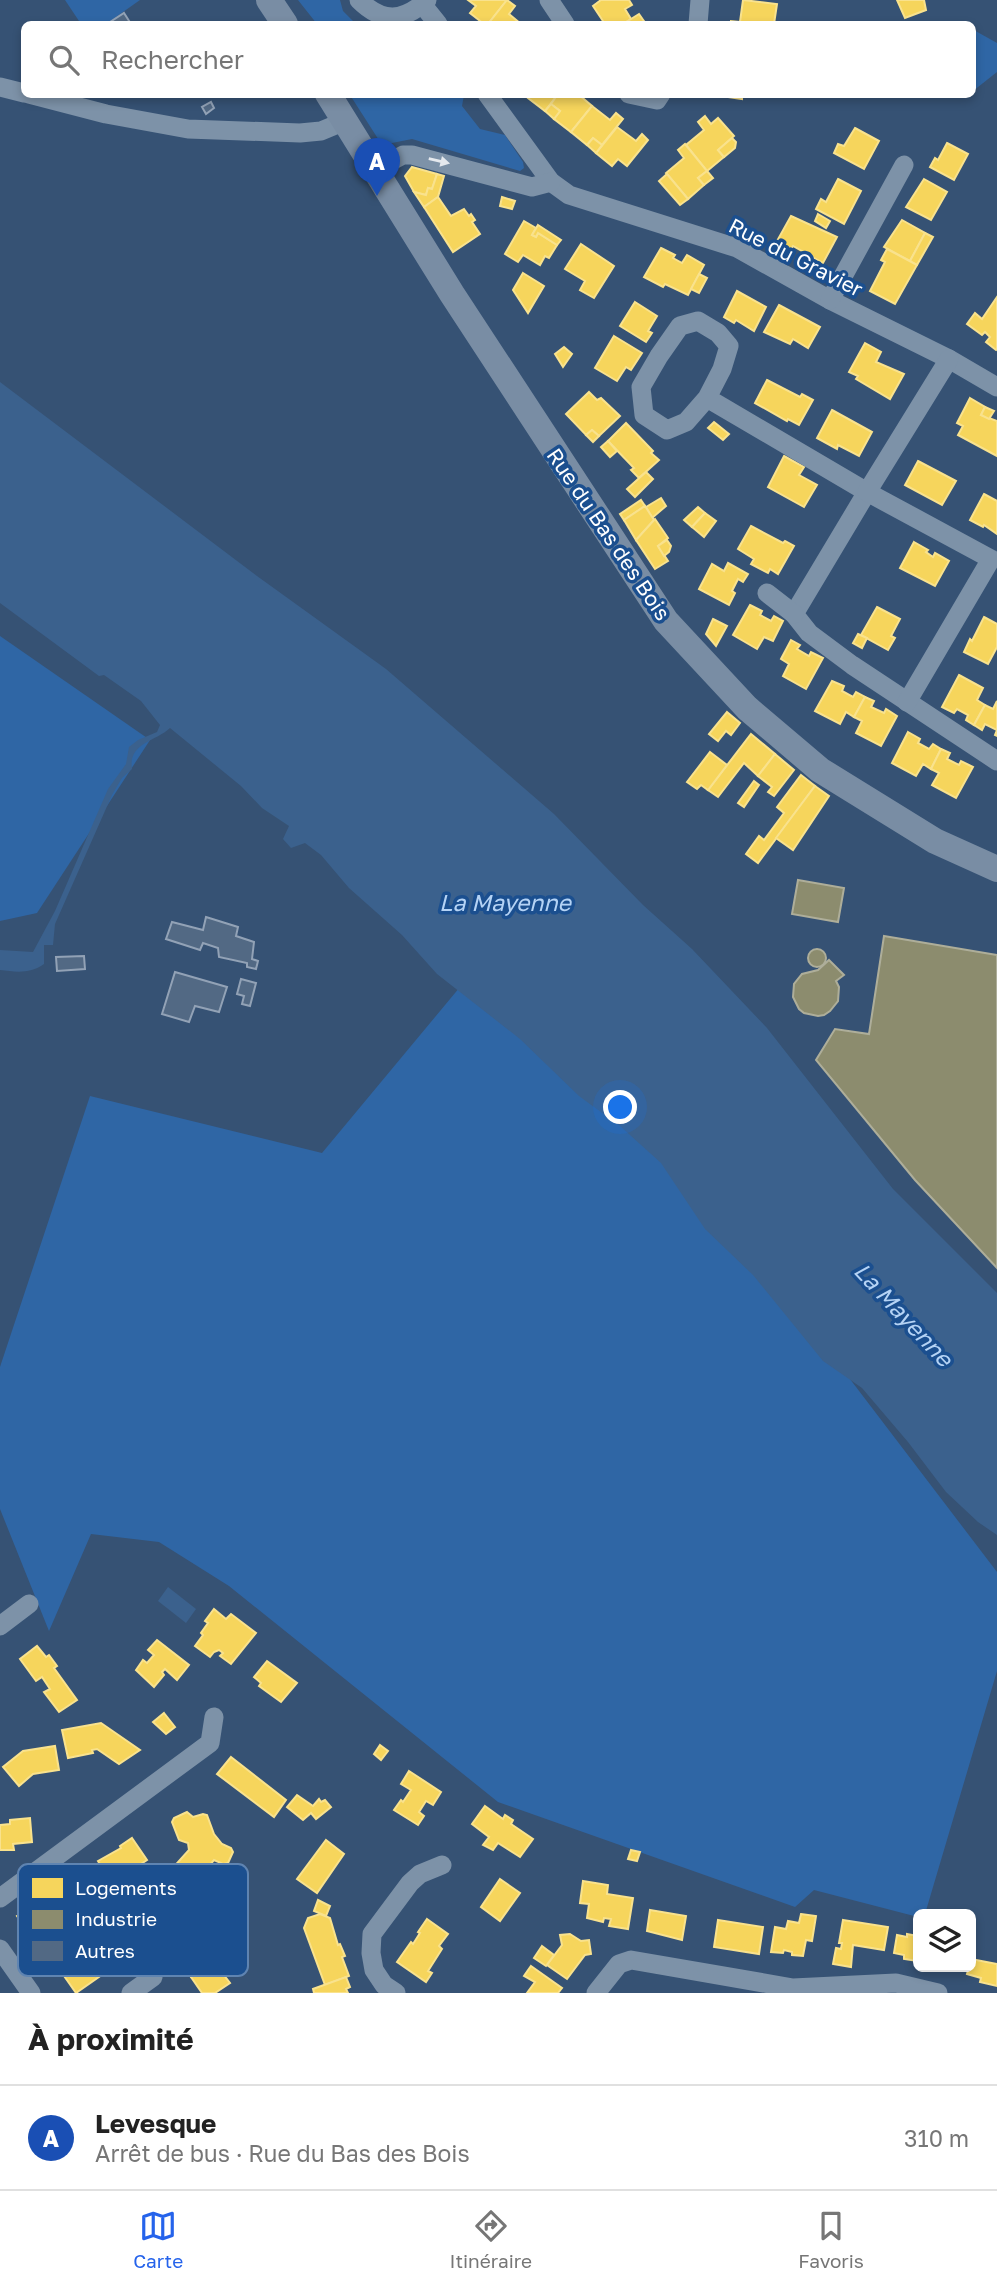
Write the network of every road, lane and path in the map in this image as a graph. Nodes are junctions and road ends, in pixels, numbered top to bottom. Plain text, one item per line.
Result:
1 (269, 0) edge
2 (359, 0) edge
3 (549, 0) edge
4 (700, 0) edge
5 (425, 2) edge
6 (283, 21) edge
7 (436, 21) edge
8 (563, 21) edge
9 (698, 21) edge
10 (0, 87) edge
11 (21, 92) edge
12 (43, 98) edge
13 (331, 98) edge
14 (489, 98) edge
15 (345, 121) junction
16 (904, 165) dead end
17 (375, 170) junction
18 (551, 182) junction
19 (830, 300) junction
20 (949, 359) junction
21 (997, 387) edge
22 (707, 398) junction
23 (867, 492) junction
24 (766, 593) dead end
25 (794, 614) junction
26 (907, 702) junction
27 (997, 761) edge
28 (997, 869) edge
29 (29, 1604) dead end
30 (0, 1626) edge
31 (214, 1717) dead end
32 (46, 1864) edge
33 (442, 1865) dead end
34 (18, 1885) edge
35 (0, 1898) edge
36 (0, 1949) edge
37 (18, 1975) edge
38 (19, 1976) edge
39 (153, 1977) dead end
40 (31, 1993) edge
41 (131, 1993) edge
42 (396, 1993) edge
43 (596, 1993) edge
44 (938, 1993) edge

1 - 6 street
2 - 5 street
3 - 8 street
4 - 9 street
5 - 7 street
10 - 11 street
12 - 15 street
13 - 15 street, Rue du Bas des Bois
14 - 18 street, Rue du Gravier
15 - 17 street, Rue du Bas des Bois
16 - 19 street
17 -> 18 street
17 - 28 street, Rue du Bas des Bois
18 - 19 street, Rue du Gravier
19 - 20 street, Rue du Gravier
20 - 21 street, Rue du Gravier
20 - 23 street
22 - 22 street
22 - 23 street
23 - 25 street
23 - 26 street
24 - 25 street
25 - 26 street
26 - 27 street
29 - 30 street
31 - 32 street
33 - 42 street
34 - 35 street
36 - 37 street
38 - 40 street
39 - 41 street
43 - 44 street

